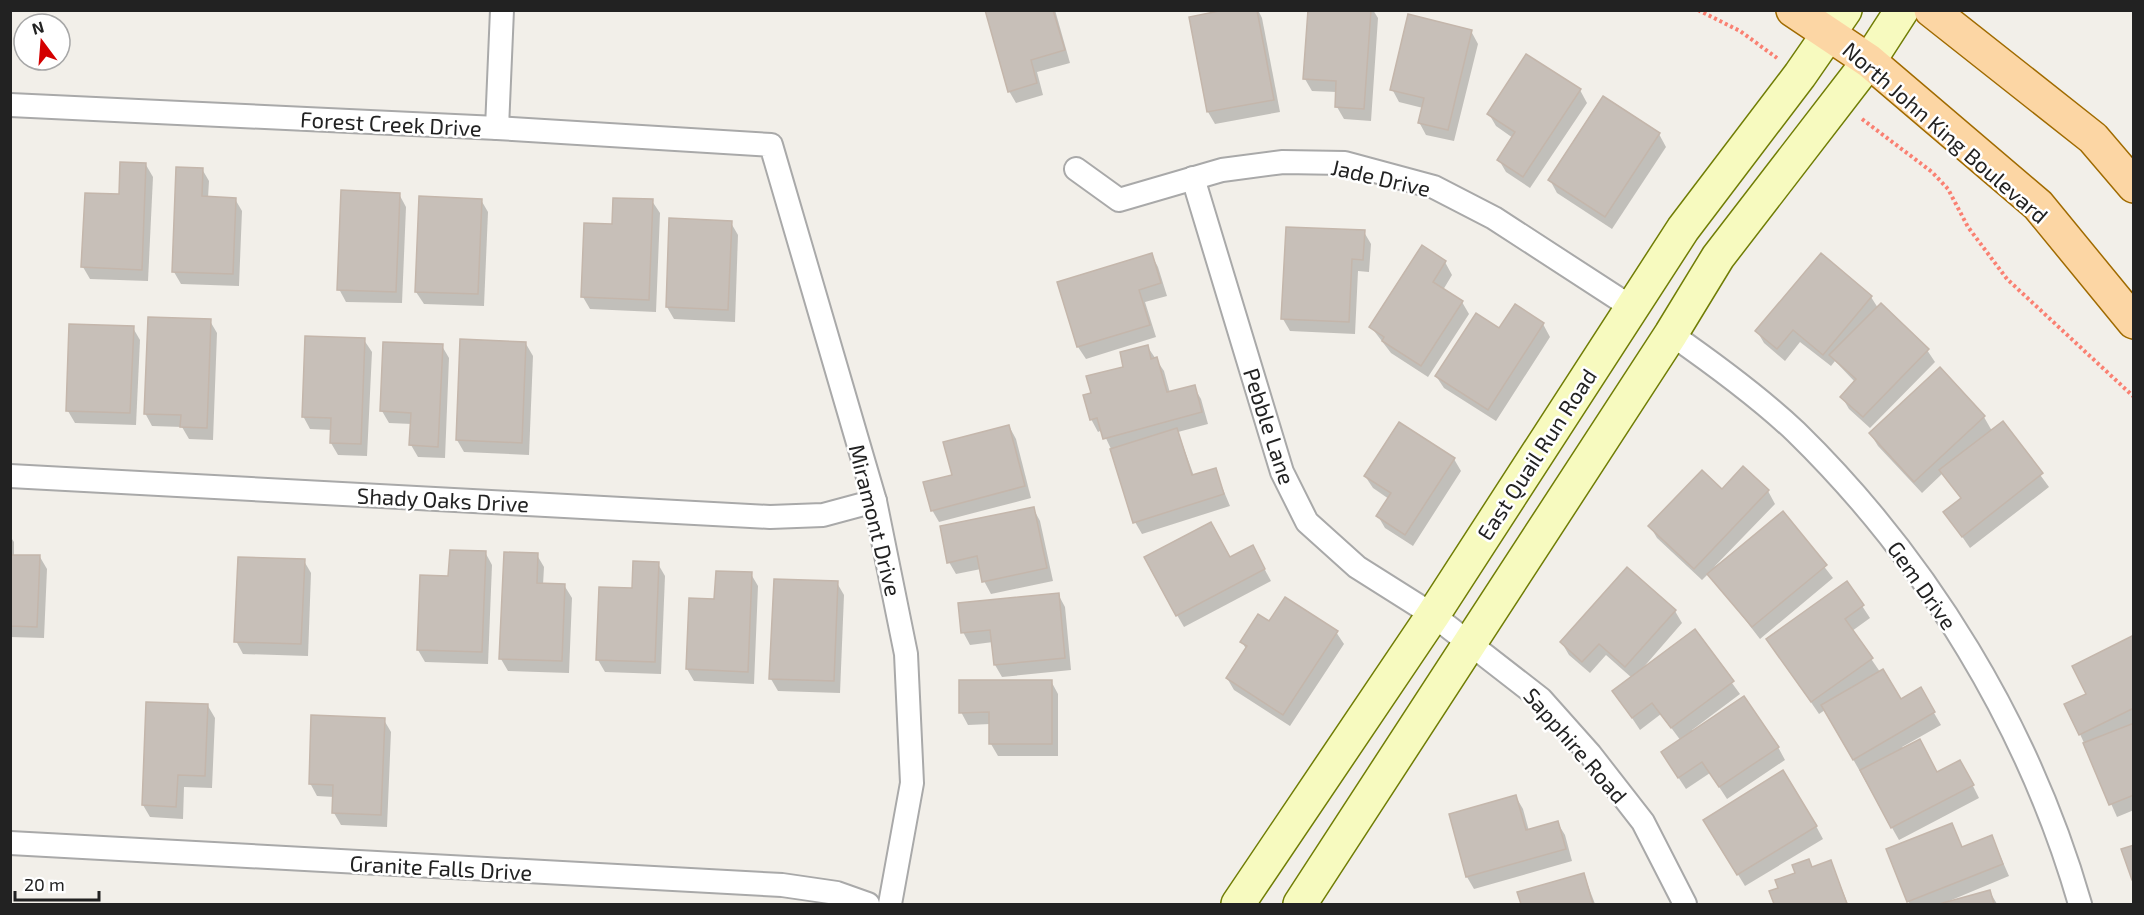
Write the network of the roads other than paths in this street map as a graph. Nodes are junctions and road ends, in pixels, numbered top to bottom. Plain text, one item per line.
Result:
1 (502, 10) edge
2 (1793, 10) edge
3 (1902, 10) edge
4 (1930, 10) edge
5 (1837, 22) edge
6 (1869, 61) junction
7 (10, 105) edge
8 (497, 128) junction
9 (771, 145) joint
10 (1076, 170) dead end
11 (1193, 178) junction
12 (2133, 186) edge
13 (1631, 307) junction
14 (2133, 322) edge
15 (1671, 334) junction
16 (10, 476) edge
17 (874, 501) junction
18 (1433, 615) junction
19 (1471, 642) junction
20 (10, 843) edge
21 (868, 904) edge
22 (890, 904) edge
23 (1238, 904) edge
24 (1300, 904) edge
25 (1685, 904) edge
26 (2080, 904) edge

1 - 8 street
2 - 5 main road, North John King Boulevard
3 - 6 street
4 - 12 main road
5 - 6 main road, North John King Boulevard
5 - 13 street, East Quail Run Road
6 - 14 main road, North John King Boulevard
6 - 15 street
7 - 8 street, Forest Creek Drive
8 - 9 street, Forest Creek Drive
9 - 17 street, Miramont Drive
10 - 11 street, Jade Drive
11 - 13 street, Jade Drive
11 - 18 street, Pebble Lane
13 - 18 street, East Quail Run Road
15 - 19 street
15 - 26 street, Gem Drive
16 - 17 street, Shady Oaks Drive
17 - 22 street, Miramont Drive
18 - 19 street, Sapphire Road
18 - 23 street, East Quail Run Road
19 - 24 street
19 - 25 street, Sapphire Road
20 - 21 street, Granite Falls Drive

